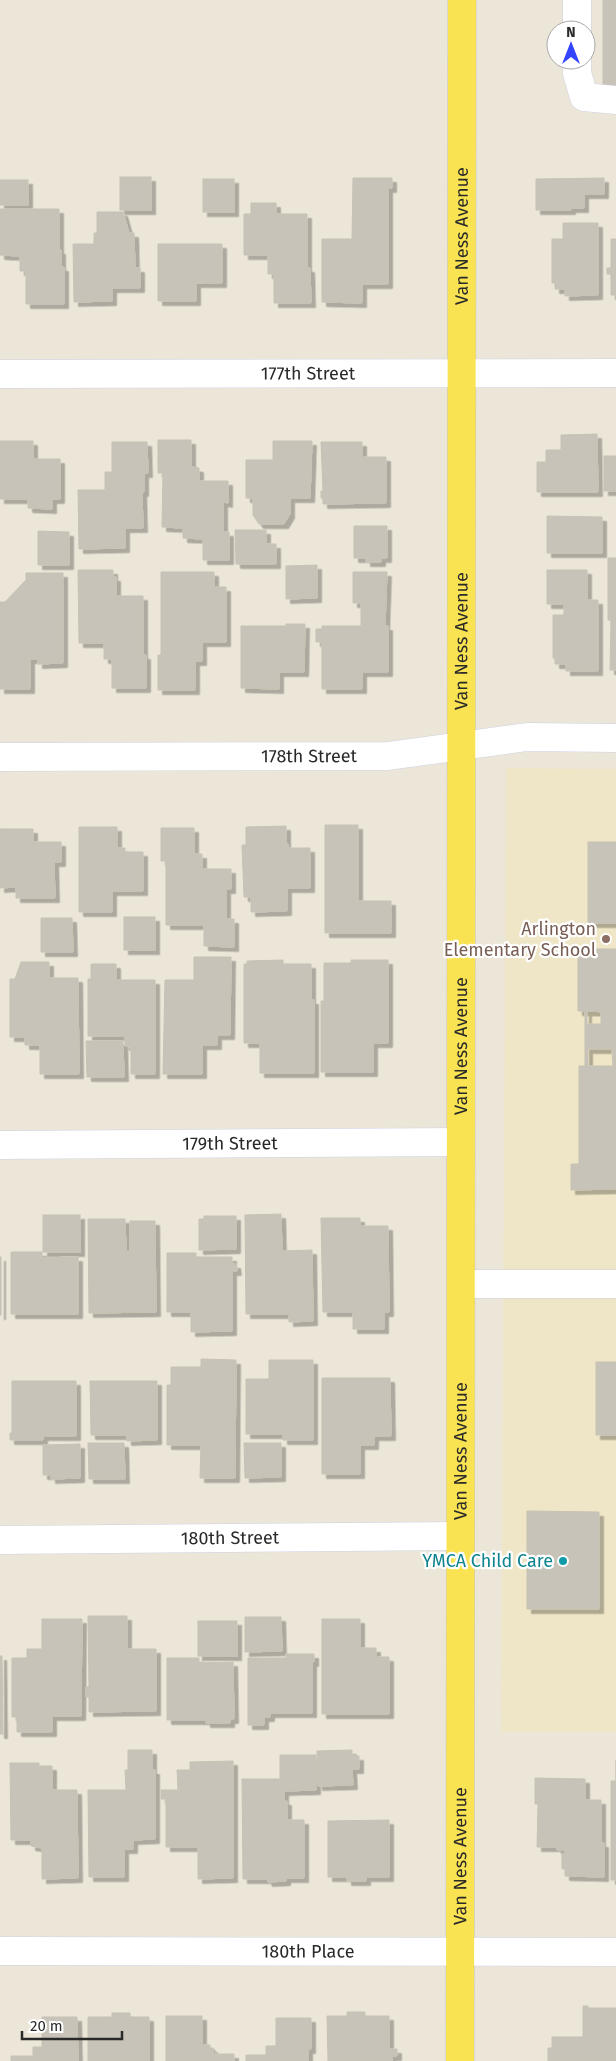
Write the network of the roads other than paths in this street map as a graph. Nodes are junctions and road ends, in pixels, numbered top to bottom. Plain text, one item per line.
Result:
1 (462, 0) edge
2 (577, 0) edge
3 (577, 20) edge
4 (577, 70) edge
5 (616, 100) edge
6 (616, 373) edge
7 (0, 374) edge
8 (461, 374) junction
9 (616, 738) edge
10 (461, 746) junction
11 (0, 757) edge
12 (461, 1142) junction
13 (0, 1145) edge
14 (461, 1284) junction
15 (616, 1284) edge
16 (460, 1536) junction
17 (0, 1540) edge
18 (0, 1951) edge
19 (616, 1952) edge
20 (460, 1953) junction
21 (460, 2061) edge

1 - 8 main road, Van Ness Avenue
2 - 3 street
4 - 5 street
6 - 8 street, 177th Street
7 - 8 street, 177th Street
8 - 10 main road, Van Ness Avenue
9 - 10 street, 178th Street
10 - 11 street, 178th Street
10 - 12 main road, Van Ness Avenue
12 - 13 street, 179th Street
12 - 14 main road, Van Ness Avenue
14 - 15 street
14 - 16 main road, Van Ness Avenue
16 - 17 street, 180th Street
16 - 20 main road, Van Ness Avenue
18 - 20 street, 180th Place
19 - 20 street, 180th Place
20 - 21 main road, Van Ness Avenue

